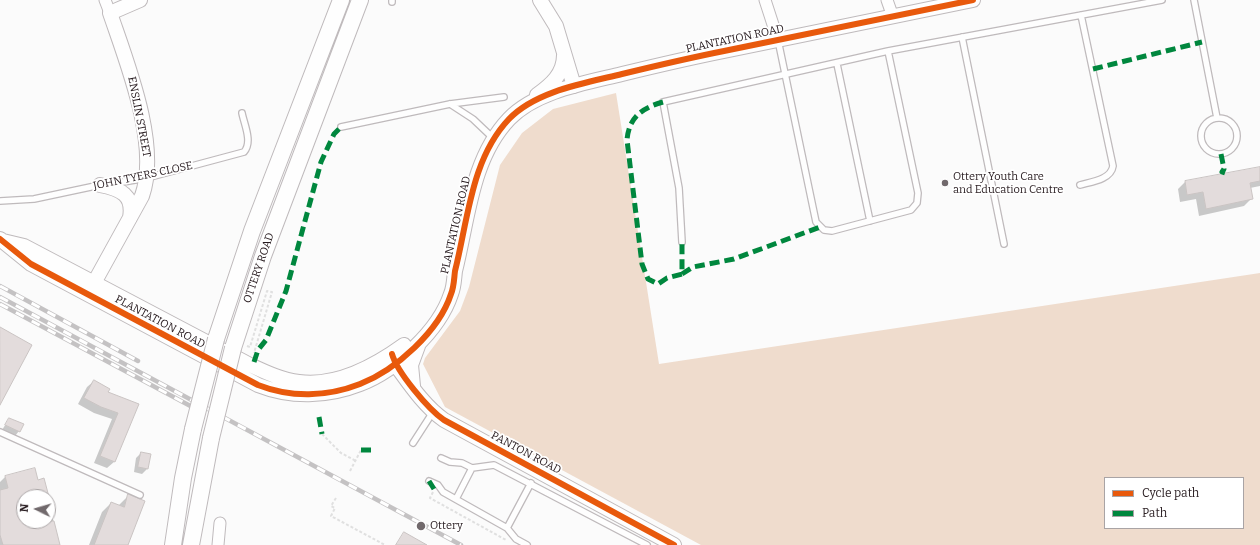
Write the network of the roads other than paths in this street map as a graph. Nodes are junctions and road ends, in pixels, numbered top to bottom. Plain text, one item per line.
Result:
1 (140, 0) edge
2 (340, 0) edge
3 (360, 0) edge
4 (540, 0) edge
5 (765, 0) edge
6 (888, 0) edge
7 (973, 0) edge
8 (1162, 0) edge
9 (1194, 0) edge
10 (108, 7) edge
11 (1081, 15) junction
12 (893, 16) junction
13 (962, 37) junction
14 (778, 40) junction
15 (564, 50) junction
16 (888, 51) junction
17 (837, 64) junction
18 (785, 74) junction
19 (574, 86) junction
20 (504, 97) dead end
21 (528, 103) junction
22 (450, 104) junction
23 (242, 113) dead end
24 (1217, 118) junction
25 (341, 127) dead end
26 (494, 138) junction
27 (147, 178) junction
28 (100, 185) junction
29 (1080, 185) dead end
30 (0, 201) edge
31 (130, 218) junction
32 (870, 221) junction
33 (1, 240) edge
34 (682, 242) dead end
35 (1004, 244) dead end
36 (455, 273) junction
37 (90, 289) junction
38 (421, 340) junction
39 (393, 359) junction
40 (413, 386) junction
41 (433, 412) junction
42 (0, 432) edge
43 (413, 443) dead end
44 (441, 458) dead end
45 (472, 468) junction
46 (429, 481) dead end
47 (531, 483) junction
48 (140, 495) dead end
49 (456, 499) junction
50 (220, 523) dead end
51 (508, 528) junction
52 (173, 545) edge
53 (191, 545) edge
54 (218, 545) edge
55 (527, 545) edge
56 (647, 545) edge
57 (674, 545) edge

1 - 10 street
2 - 52 main road, OTTERY ROAD, bridge
3 - 53 main road, OTTERY ROAD, bridge
4 - 15 street
5 - 14 street
6 - 12 street
7 - 12 street, PLANTATION ROAD
8 - 11 lane
9 - 24 lane
10 - 27 street, ENSLIN STREET
11 - 13 lane
11 - 29 lane
12 - 14 street, PLANTATION ROAD
13 - 16 lane
13 - 35 lane
14 - 18 lane
14 - 19 street, PLANTATION ROAD
15 - 19 street
15 - 21 street
16 - 17 lane
16 - 32 lane
17 - 18 lane
17 - 32 lane
18 - 32 lane
18 - 34 lane
19 - 21 street, PLANTATION ROAD
20 - 22 lane
21 - 26 street, PLANTATION ROAD
22 - 25 lane
22 - 26 lane
23 - 27 lane, JOHN TYERS CLOSE
24 - 24 lane
26 - 36 street, PLANTATION ROAD
27 - 28 lane, JOHN TYERS CLOSE
27 - 31 street, ENSLIN STREET
28 - 30 lane, JOHN TYERS CLOSE
28 - 31 street
31 - 37 street, ENSLIN STREET
33 - 37 street, PLANTATION ROAD
36 - 38 street, PLANTATION ROAD
36 - 39 street, PLANTATION ROAD
37 - 39 street, PLANTATION ROAD
38 - 39 street, PLANTATION ROAD
38 - 40 street
39 - 40 street, PANTON ROAD
40 - 41 street, PANTON ROAD
41 - 43 lane
41 - 57 street, PANTON ROAD
42 - 48 lane
44 - 45 lane
45 - 47 lane
45 - 49 lane
46 - 49 lane
47 - 51 lane
47 - 56 lane
49 - 51 lane
50 - 54 street
51 - 55 lane

